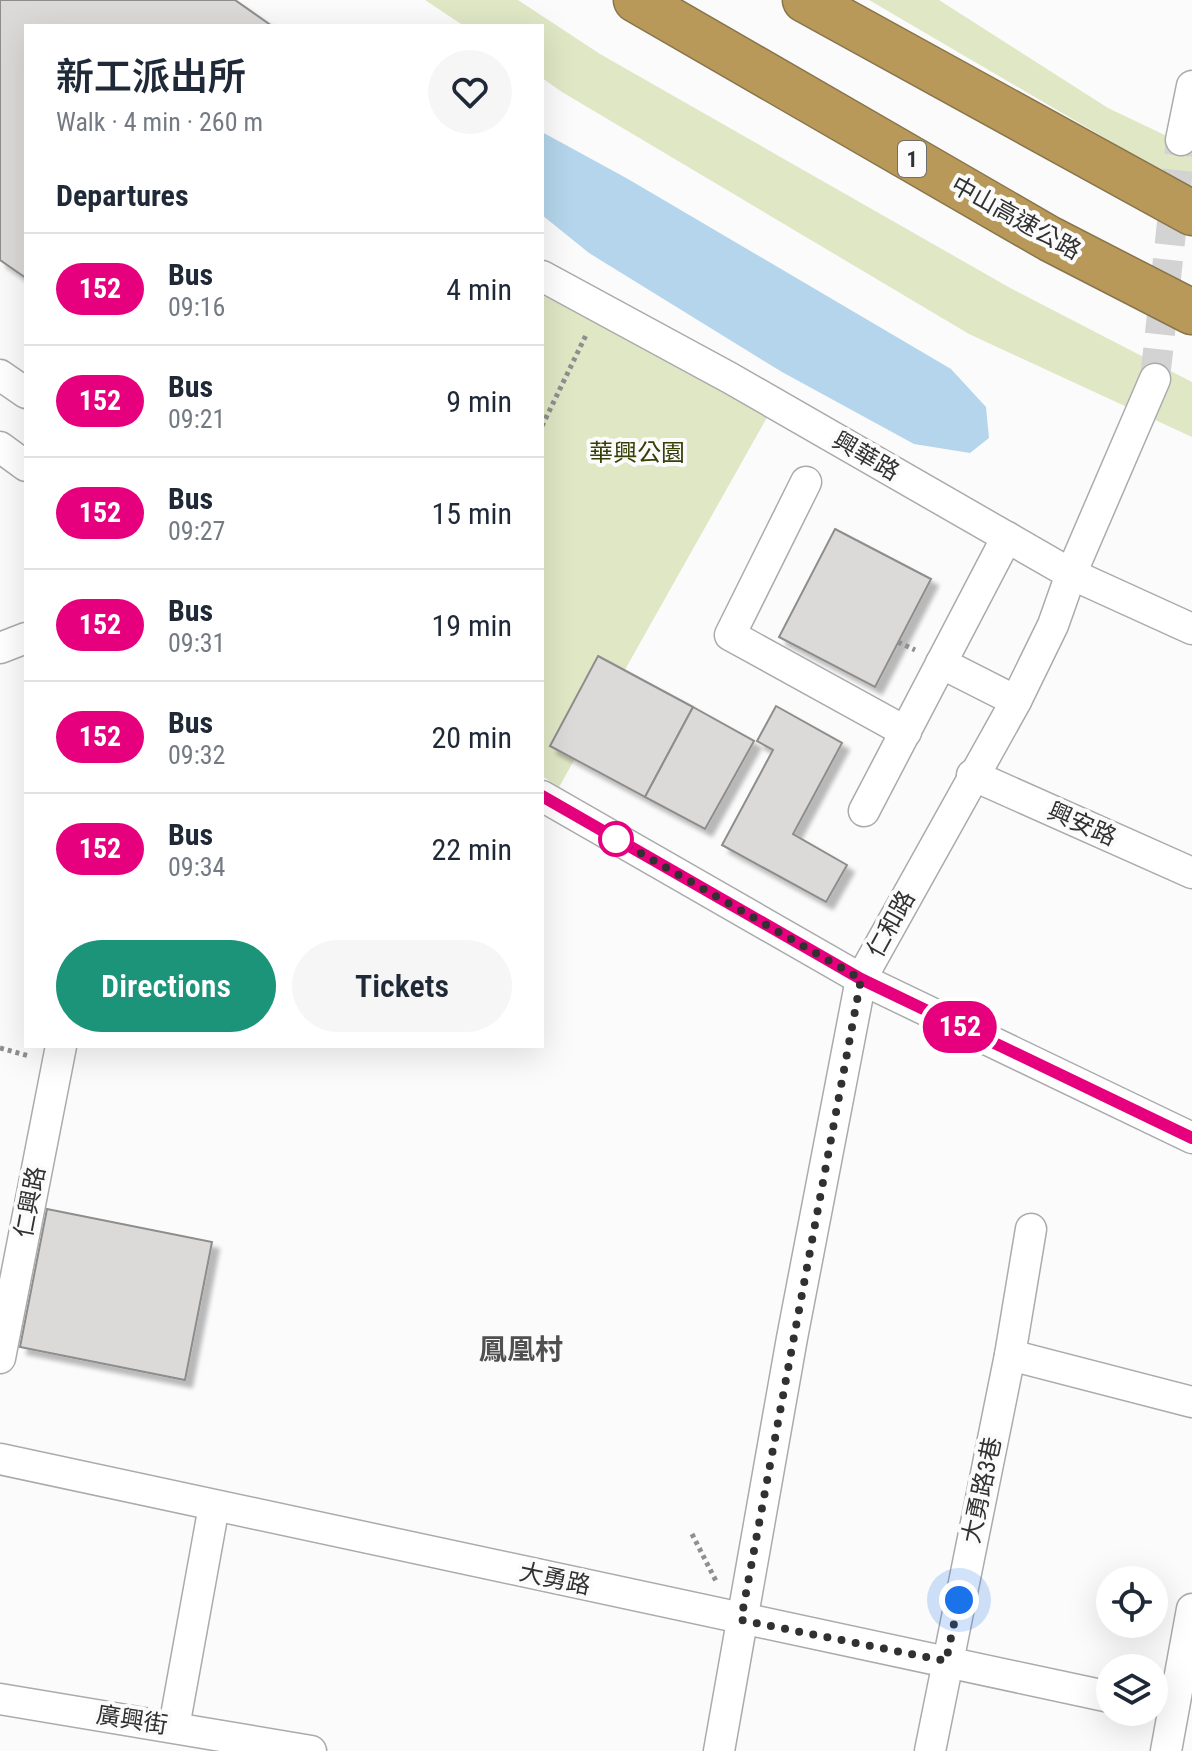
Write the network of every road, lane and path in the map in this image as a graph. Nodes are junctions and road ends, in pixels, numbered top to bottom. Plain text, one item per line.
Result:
1 (636, 0) edge
2 (805, 0) edge
3 (1192, 86) edge
4 (1181, 140) tunnel mouth
5 (1192, 213) edge
6 (544, 277) edge
7 (1192, 312) edge
8 (592, 322) dead end
9 (0, 375) edge
10 (1155, 379) tunnel mouth
11 (24, 392) edge
12 (544, 422) edge
13 (0, 447) edge
14 (24, 465) edge
15 (806, 482) dead end
16 (1007, 537) junction
17 (1071, 574) junction
18 (1192, 629) edge
19 (24, 639) edge
20 (0, 648) edge
21 (941, 663) junction
22 (1016, 701) junction
23 (906, 732) junction
24 (972, 775) junction
25 (544, 797) edge
26 (864, 811) dead end
27 (1192, 873) edge
28 (861, 979) junction
29 (61, 1048) edge
30 (1192, 1138) edge
31 (1031, 1229) dead end
32 (1010, 1355) junction
33 (0, 1358) edge
34 (1192, 1402) edge
35 (0, 1459) edge
36 (214, 1506) junction
37 (692, 1534) dead end
38 (721, 1590) dead end
39 (1192, 1609) edge
40 (741, 1620) junction
41 (946, 1661) junction
42 (1096, 1694) edge
43 (0, 1699) edge
44 (1174, 1711) edge
45 (174, 1727) junction
46 (252, 1745) edge
47 (311, 1751) edge
48 (719, 1751) edge
49 (930, 1751) edge
50 (1166, 1751) edge

1 - 7 highway, 中山高速公路 / 1
2 - 5 highway
3 - 4 street
6 - 16 street, 興華路
8 - 12 path
9 - 11 street
10 - 17 street, 仁和路
13 - 14 street
15 - 23 street
16 - 17 street, 興華路
16 - 21 street
17 - 18 street, 興華路
17 - 22 street, 仁和路
19 - 20 street
21 - 22 street
21 - 23 street
22 - 24 street, 仁和路
23 - 26 street
24 - 27 street, 興安路
24 - 28 street, 仁和路
25 - 28 street
28 - 30 street
28 - 40 street, 仁和路
29 - 33 street, 仁興路
31 - 32 street, 大勇路3巷
32 - 34 street
32 - 41 street, 大勇路3巷
35 - 36 street, 大勇路
36 - 40 street, 大勇路
36 - 45 street
37 - 38 path
39 - 44 street
40 - 41 street, 大勇路
40 - 48 street, 仁和路
41 - 42 street, 大勇路
41 - 49 street, 大勇路3巷
43 - 45 street, 廣興街
44 - 50 street
45 - 46 street, 廣興街
46 - 47 street, 廣興街

